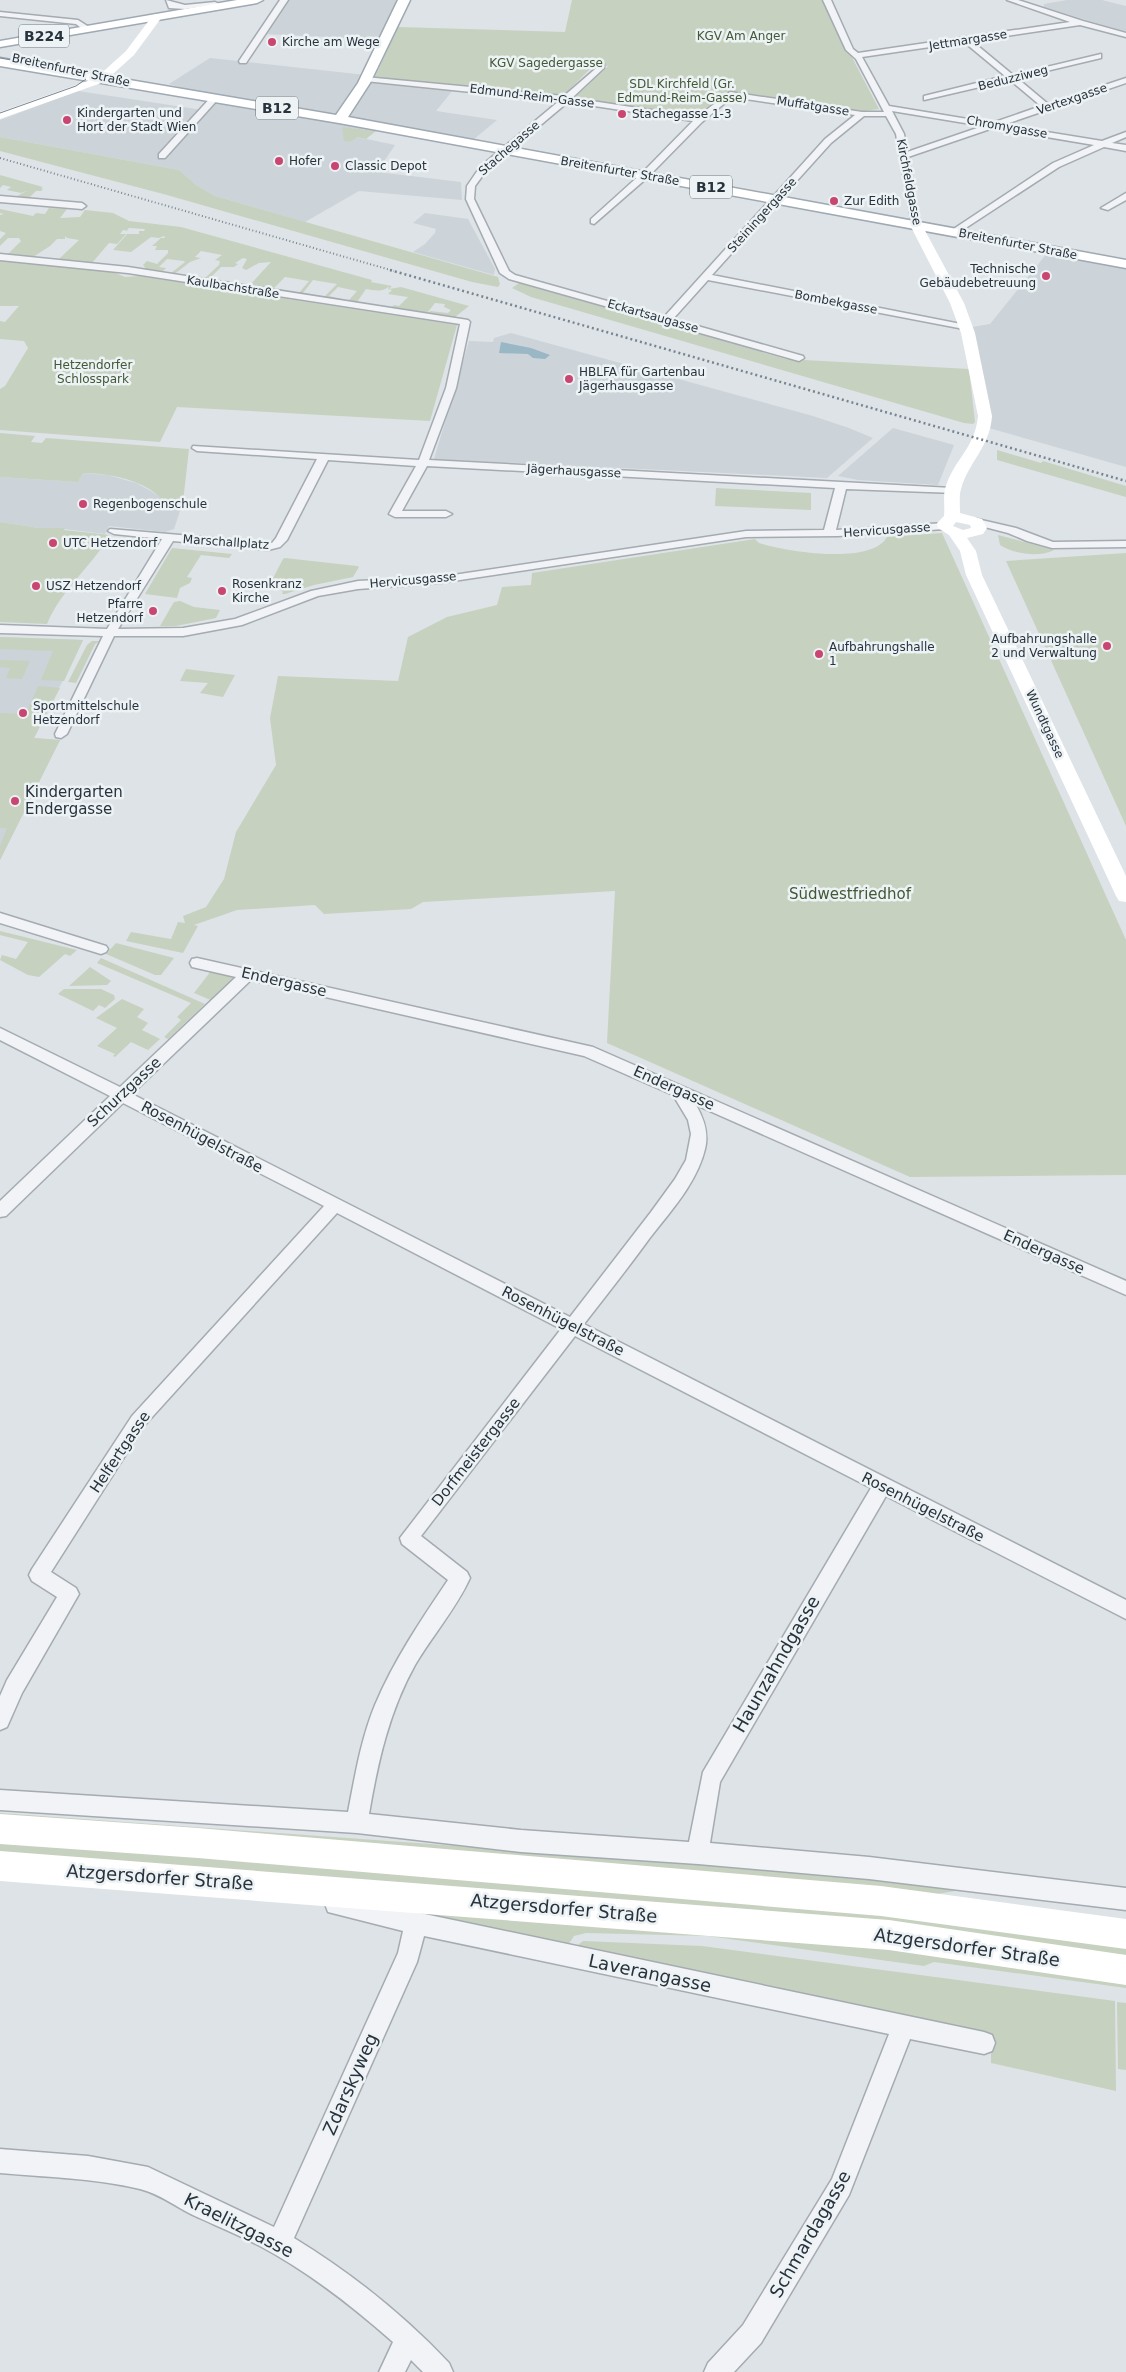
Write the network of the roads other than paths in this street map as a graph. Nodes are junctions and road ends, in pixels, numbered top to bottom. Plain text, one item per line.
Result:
1 (237, 0) edge
2 (256, 0) edge
3 (284, 0) edge
4 (404, 0) edge
5 (826, 0) edge
6 (1011, 0) edge
7 (171, 1) edge
8 (215, 4) junction
9 (0, 14) edge
10 (158, 15) junction
11 (1080, 23) junction
12 (86, 27) junction
13 (1126, 35) edge
14 (966, 40) junction
15 (0, 42) edge
16 (0, 55) edge
17 (857, 56) junction
18 (1098, 56) dead end
19 (243, 61) dead end
20 (0, 62) edge
21 (601, 66) dead end
22 (99, 78) junction
23 (1012, 78) junction
24 (365, 79) junction
25 (77, 80) junction
26 (1126, 80) edge
27 (216, 97) junction
28 (927, 98) dead end
29 (566, 99) junction
30 (1048, 108) junction
31 (0, 109) edge
32 (889, 111) junction
33 (862, 114) junction
34 (0, 116) edge
35 (338, 119) junction
36 (699, 120) junction
37 (995, 125) junction
38 (1126, 134) edge
39 (1102, 144) junction
40 (1126, 148) edge
41 (506, 150) junction
42 (162, 156) dead end
43 (904, 156) junction
44 (645, 175) junction
45 (1126, 196) edge
46 (0, 199) edge
47 (777, 200) junction
48 (82, 206) dead end
49 (1105, 208) dead end
50 (594, 221) dead end
51 (916, 225) junction
52 (955, 232) junction
53 (0, 257) edge
54 (1126, 264) edge
55 (507, 276) joint
56 (706, 277) junction
57 (667, 320) junction
58 (966, 328) junction
59 (799, 358) dead end
60 (197, 448) dead end
61 (324, 457) junction
62 (423, 463) junction
63 (842, 484) junction
64 (953, 496) junction
65 (446, 514) dead end
66 (964, 526) junction
67 (114, 531) dead end
68 (829, 533) junction
69 (169, 538) junction
70 (1126, 544) edge
71 (0, 629) edge
72 (110, 633) junction
73 (61, 734) dead end
74 (1126, 896) edge
75 (0, 918) edge
76 (101, 949) dead end
77 (197, 963) dead end
78 (248, 974) junction
79 (0, 1033) edge
80 (678, 1090) junction
81 (121, 1094) junction
82 (334, 1206) junction
83 (0, 1210) edge
84 (1126, 1288) edge
85 (572, 1325) junction
86 (882, 1486) junction
87 (1126, 1610) edge
88 (0, 1720) edge
89 (0, 1800) edge
90 (357, 1823) junction
91 (0, 1829) edge
92 (698, 1853) junction
93 (0, 1866) edge
94 (323, 1889) junction
95 (1126, 1899) edge
96 (416, 1923) junction
97 (1126, 1934) edge
98 (1126, 1970) edge
99 (903, 2026) junction
100 (984, 2042) dead end
101 (0, 2161) edge
102 (279, 2243) junction
103 (407, 2340) junction
104 (392, 2372) edge
105 (440, 2372) edge
106 (716, 2372) edge

1 - 8 main road, B224
2 - 10 main road, B224
3 - 19 street
4 - 24 main road
5 - 17 street, Kirchfeldgasse
6 - 11 street
7 - 8 street
7 - 10 street
8 - 10 main road, B224
9 - 12 street
10 - 12 main road, B224
10 - 22 main road
11 - 13 street
11 - 14 street, Jettmargasse
12 - 15 main road, B224
14 - 17 street, Jettmargasse
14 - 23 street
16 - 22 main road, Breitenfurter Straße / B12
17 - 32 street, Kirchfeldgasse
18 - 23 street, Beduzziweg
20 - 25 main road, Breitenfurter Straße / B12
21 - 29 street, Stachegasse
22 - 25 main road, Breitenfurter Straße / B12
22 - 27 main road, Breitenfurter Straße / B12
22 - 34 main road
23 - 28 street, Beduzziweg
23 - 30 street
24 - 29 street, Edmund-Reim-Gasse
24 - 35 main road
25 - 31 main road
26 - 30 street, Vertexgasse
27 - 35 main road, Breitenfurter Straße / B12
27 - 42 street
29 - 36 street, Edmund-Reim-Gasse
29 - 41 street, Stachegasse
30 - 37 street, Vertexgasse
32 - 33 street, Muffatgasse
32 - 37 street, Chromygasse
32 - 43 street, Kirchfeldgasse
33 - 36 street, Muffatgasse
33 - 47 street, Steiningergasse
35 - 41 main road, Breitenfurter Straße / B12
36 - 44 street
37 - 39 street, Chromygasse
37 - 43 street, Vertexgasse
38 - 39 street
39 - 40 street, Chromygasse
39 - 52 street
41 - 44 main road, Breitenfurter Straße / B12
41 - 55 street, Stachegasse
43 - 51 street, Kirchfeldgasse
44 - 47 main road, Breitenfurter Straße / B12
44 - 50 street
45 - 49 street
46 - 48 street
47 - 51 main road, Breitenfurter Straße / B12
47 - 56 street, Steiningergasse
51 - 52 main road, Breitenfurter Straße / B12
51 - 58 main road, Kirchfeldgasse
52 - 54 main road, Breitenfurter Straße / B12
53 - 62 street, Kaulbachstraße
55 - 57 street, Eckartsaugasse
56 - 57 street, Steiningergasse
56 - 58 street, Bombekgasse
57 - 59 street, Eckartsaugasse
58 - 64 main road, Kirchfeldgasse
60 - 61 street, Jägerhausgasse
61 - 62 street, Jägerhausgasse
61 - 69 street, Marschallplatz
62 - 63 street, Jägerhausgasse
62 - 65 street
63 - 64 street, Jägerhausgasse
63 - 68 street, Hervicusgasse
64 - 66 main road
66 - 68 street, Hervicusgasse
66 - 70 street, Hervicusgasse
66 - 74 main road, Wundtgasse
67 - 69 street
68 - 72 street, Hervicusgasse
69 - 72 street, Marschallplatz
71 - 72 street, Hervicusgasse
72 - 73 street, Marschallplatz
75 - 76 street
77 - 78 street, Endergasse
78 - 80 street, Endergasse
78 - 81 street, Schurzgasse
79 - 81 street, Rosenhügelstraße
80 - 84 street, Endergasse
80 - 85 street, Dorfmeistergasse
81 - 82 street, Rosenhügelstraße
81 - 83 street, Schurzgasse
82 - 85 street, Rosenhügelstraße
82 - 88 street, Helfertgasse
85 - 86 street, Rosenhügelstraße
85 - 90 street, Dorfmeistergasse
86 - 87 street, Rosenhügelstraße
86 - 92 street, Haunzahndgasse
89 - 90 street
90 - 92 street
91 - 97 main road
92 - 95 street
93 - 94 main road, Atzgersdorfer Straße
94 - 96 street, Laverangasse
94 - 98 main road, Atzgersdorfer Straße
96 - 99 street, Laverangasse
96 - 102 street, Zdarskyweg
99 - 100 street, Laverangasse
99 - 106 street, Schmardagasse
101 - 102 street, Kraelitzgasse
102 - 103 street, Kraelitzgasse
103 - 104 street
103 - 105 street, Kraelitzgasse

